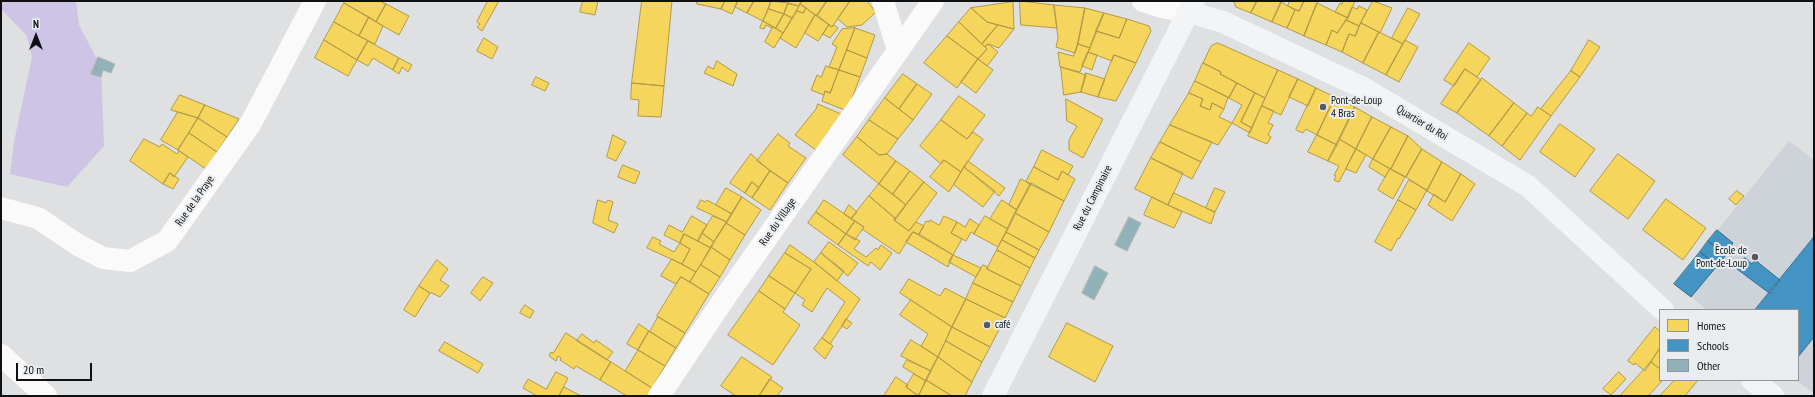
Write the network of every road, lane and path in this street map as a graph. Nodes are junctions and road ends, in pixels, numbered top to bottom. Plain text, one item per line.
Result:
1 (315, 1) edge
2 (883, 1) edge
3 (932, 1) edge
4 (1143, 1) edge
5 (1192, 6) edge
6 (898, 50) junction
7 (1, 208) edge
8 (1662, 309) edge
9 (1, 355) edge
10 (1753, 381) edge
11 (46, 396) edge
12 (659, 396) edge
13 (993, 396) edge
14 (1773, 396) edge

1 - 7 street, Rue de la Praye
2 - 6 street
3 - 6 street, Rue du Village
4 - 5 street, Quartier du Roi
5 - 8 street, Quartier du Roi
5 - 13 street, Rue du Campinaire
6 - 12 street, Rue du Village
9 - 11 street
10 - 14 street

